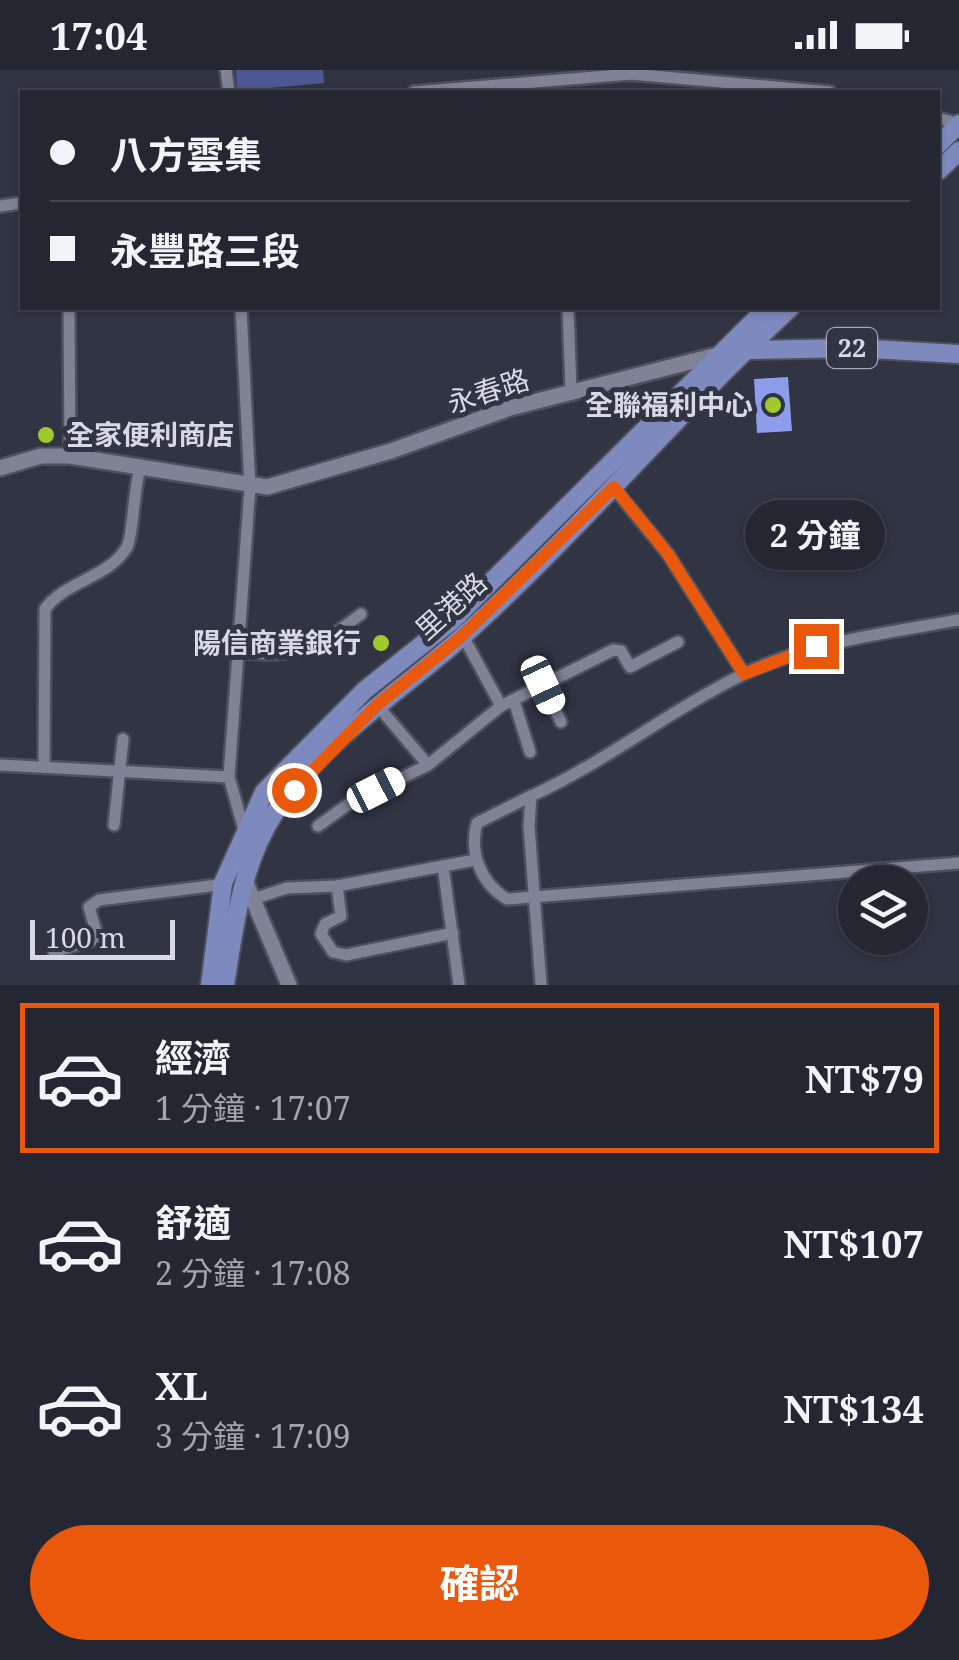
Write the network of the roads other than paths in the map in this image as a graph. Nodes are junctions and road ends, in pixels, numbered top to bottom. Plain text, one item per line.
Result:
1 (560, 73) edge
2 (695, 73) edge
3 (429, 90) edge
4 (816, 90) edge
5 (959, 124) edge
6 (940, 143) edge
7 (959, 151) edge
8 (940, 168) edge
9 (68, 310) edge
10 (241, 310) edge
11 (568, 310) edge
12 (765, 310) edge
13 (788, 310) edge
14 (744, 350) junction
15 (717, 354) junction
16 (959, 354) edge
17 (570, 392) junction
18 (70, 456) junction
19 (0, 468) edge
20 (140, 468) junction
21 (614, 487) junction
22 (250, 488) junction
23 (361, 614) dead end
24 (959, 620) edge
25 (462, 636) junction
26 (678, 642) dead end
27 (240, 652) junction
28 (744, 674) junction
29 (543, 685) junction
30 (514, 700) junction
31 (377, 705) junction
32 (501, 706) junction
33 (561, 722) dead end
34 (123, 739) dead end
35 (530, 752) dead end
36 (0, 765) edge
37 (428, 765) junction
38 (44, 768) junction
39 (120, 773) junction
40 (229, 777) junction
41 (531, 796) junction
42 (114, 825) dead end
43 (318, 826) dead end
44 (242, 831) junction
45 (253, 849) junction
46 (231, 858) junction
47 (476, 860) junction
48 (959, 863) edge
49 (443, 866) junction
50 (223, 883) junction
51 (337, 886) junction
52 (246, 889) junction
53 (535, 897) junction
54 (453, 933) junction
55 (54, 952) dead end
56 (210, 985) edge
57 (225, 985) edge
58 (289, 985) edge
59 (459, 985) edge
60 (541, 985) edge

1 - 2 street
1 - 3 street
2 - 4 street
5 - 6 main road
7 - 8 main road
9 - 18 street
10 - 22 street
11 - 17 street
12 - 15 main road, 里港路
13 - 14 main road, 里港路
14 - 15 street, 永春路
14 - 16 main road, 22
14 - 21 main road, 里港路
15 - 17 street, 永春路
15 - 44 main road, 里港路
17 - 22 street, 永春路
18 - 19 street
18 - 20 street
20 - 22 street
20 - 38 street
21 - 25 main road, 里港路
21 - 28 street
22 - 27 street
23 - 27 street
24 - 28 street
25 - 31 main road, 里港路
25 - 32 street
26 - 29 street
27 - 40 street
28 - 41 street
29 - 30 street
29 - 33 street
30 - 32 street
30 - 35 street
31 - 37 street
31 - 45 main road, 里港路
32 - 37 street
34 - 39 street
36 - 38 street
37 - 43 street
38 - 39 street
39 - 40 street
39 - 42 street
40 - 44 street
41 - 47 street
41 - 53 street
44 - 45 street
44 - 46 main road, 里港路
45 - 52 main road, 里港路
46 - 50 main road, 里港路
46 - 52 street
47 - 49 street
47 - 53 street
48 - 53 street
49 - 51 street
49 - 54 street
50 - 52 street
50 - 55 street
50 - 56 main road, 里港路
51 - 52 street
51 - 54 street
52 - 57 main road, 里港路
52 - 58 street
53 - 60 street
54 - 59 street

